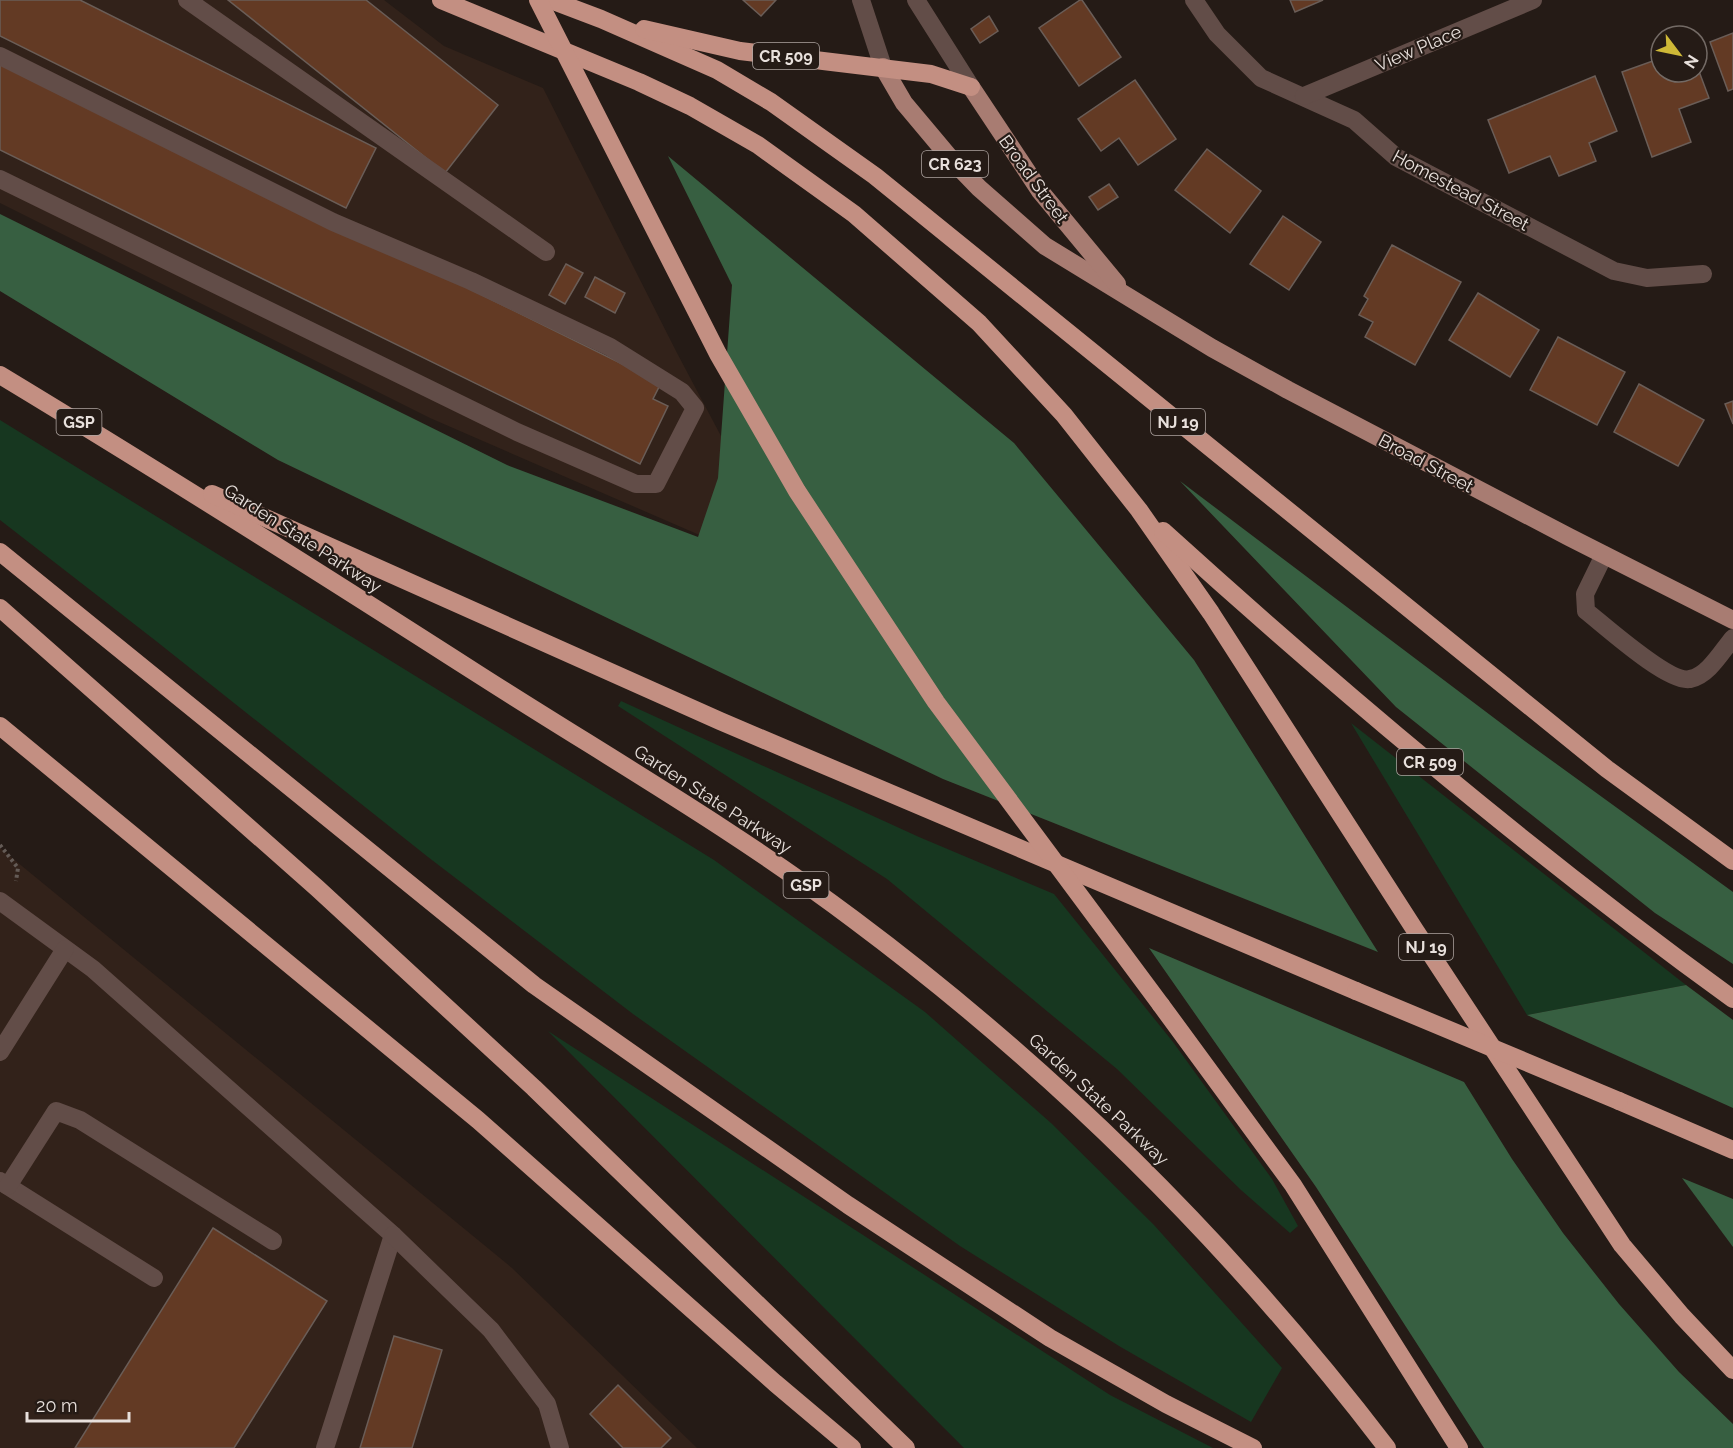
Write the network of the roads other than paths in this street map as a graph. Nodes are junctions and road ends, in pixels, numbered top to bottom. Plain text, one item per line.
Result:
1 (187, 0) edge
2 (441, 0) edge
3 (538, 0) edge
4 (551, 0) edge
5 (861, 0) edge
6 (916, 0) edge
7 (1194, 0) edge
8 (1533, 0) edge
9 (601, 19) junction
10 (0, 56) edge
11 (883, 67) junction
12 (970, 87) junction
13 (1304, 96) junction
14 (0, 179) edge
15 (546, 252) dead end
16 (1703, 274) dead end
17 (1126, 294) junction
18 (0, 375) edge
19 (158, 470) junction
20 (1139, 510) junction
21 (0, 552) edge
22 (1604, 555) junction
23 (0, 608) edge
24 (1733, 620) edge
25 (1733, 638) edge
26 (0, 726) edge
27 (1733, 861) edge
28 (0, 901) edge
29 (64, 949) junction
30 (1733, 999) edge
31 (0, 1052) edge
32 (1733, 1150) edge
33 (4, 1184) edge
34 (393, 1235) junction
35 (273, 1241) dead end
36 (154, 1278) dead end
37 (1733, 1370) edge
38 (325, 1448) edge
39 (560, 1448) edge
40 (852, 1448) edge
41 (906, 1448) edge
42 (1253, 1448) edge
43 (1388, 1448) edge
44 (1459, 1448) edge

1 - 15 street
2 - 20 highway, NJ 19
3 - 44 highway, bridge
4 - 9 highway, NJ 19
5 - 11 street, CR 623
6 - 12 street
7 - 13 street, Homestead Street
8 - 13 street, View Place
9 - 11 highway, CR 509
9 - 27 highway, NJ 19
10 - 14 street
11 - 12 highway, CR 509
11 - 17 main road, Broad Street / CR 623
12 - 17 main road, Broad Street
13 - 16 street, Homestead Street
17 - 22 main road, Broad Street
18 - 19 highway, Garden State Parkway / GSP
19 - 32 highway, bridge
19 - 43 highway, Garden State Parkway / GSP
20 - 30 highway, CR 509
20 - 37 highway, NJ 19
21 - 42 highway
22 - 24 main road, Broad Street
22 - 25 street
23 - 41 highway
26 - 40 highway
28 - 29 street
29 - 31 street
29 - 34 street
33 - 35 street
33 - 36 street
34 - 38 street
34 - 39 street

